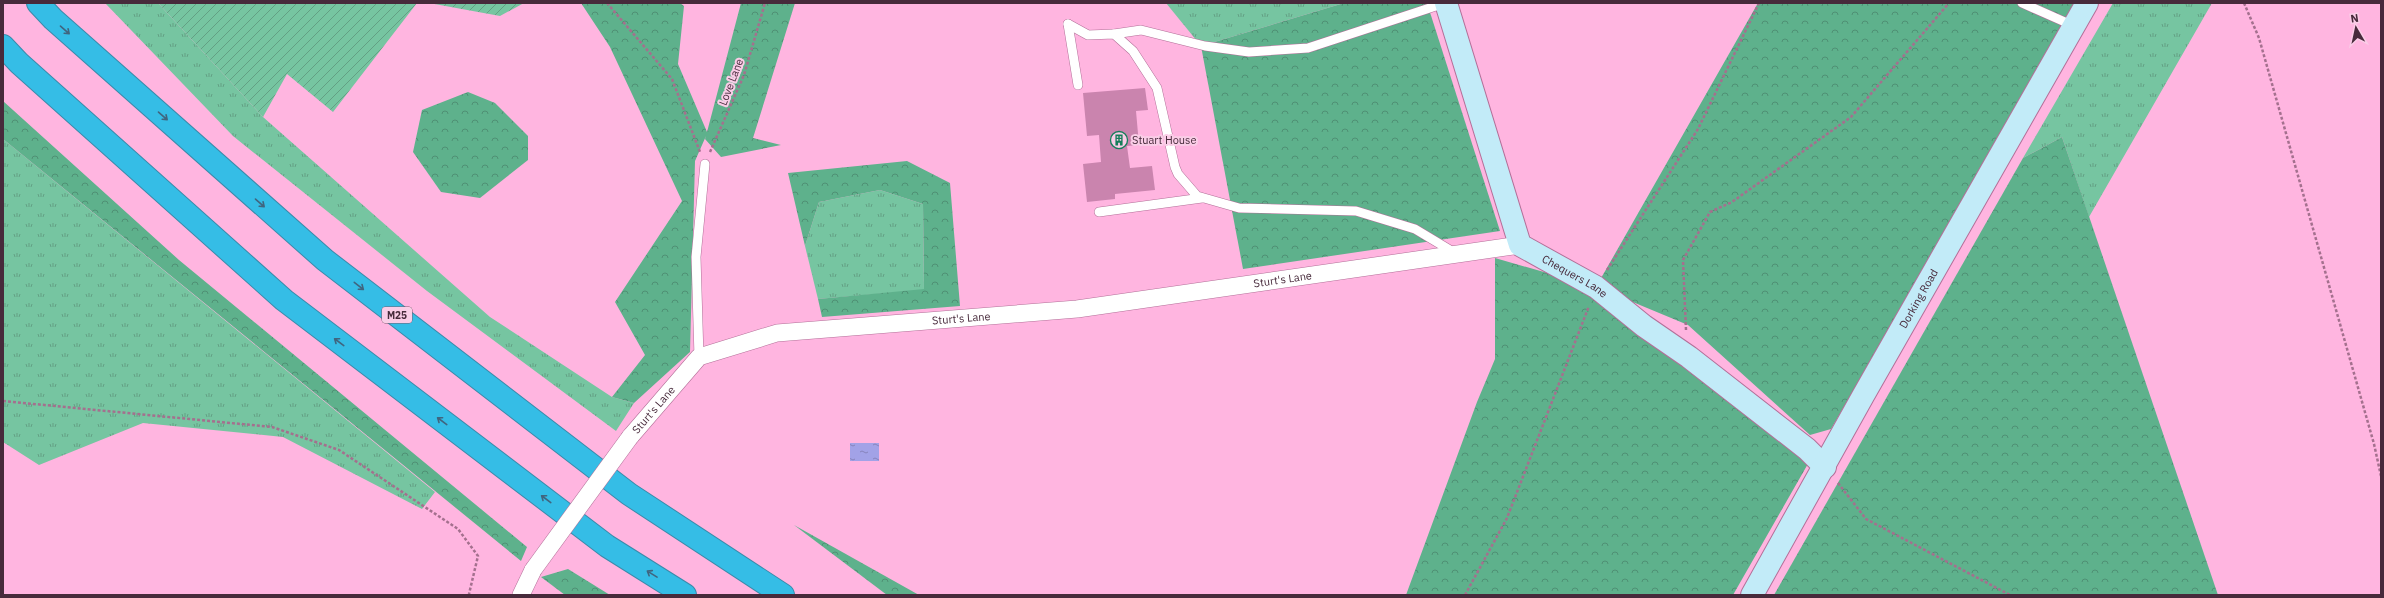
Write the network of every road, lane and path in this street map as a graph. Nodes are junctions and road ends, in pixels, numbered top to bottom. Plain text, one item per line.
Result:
1 (38, 3) edge
2 (607, 3) edge
3 (765, 3) edge
4 (1445, 3) edge
5 (1758, 3) edge
6 (1949, 3) edge
7 (2022, 3) edge
8 (2087, 3) edge
9 (2244, 3) edge
10 (2074, 26) junction
11 (1114, 34) junction
12 (3, 46) edge
13 (1078, 85) dead end
14 (705, 164) junction
15 (1202, 198) junction
16 (1099, 212) dead end
17 (1520, 245) junction
18 (1457, 254) junction
19 (1596, 287) junction
20 (699, 357) junction
21 (1689, 357) junction
22 (3, 400) edge
23 (1825, 467) junction
24 (2381, 476) edge
25 (469, 594) edge
26 (521, 595) edge
27 (685, 595) edge
28 (783, 595) edge
29 (1465, 595) edge
30 (1752, 595) edge
31 (2010, 595) edge

1 -> 28 highway, M25
2 - 14 path
3 - 14 path, Love Lane
4 - 11 lane
4 - 17 main road
5 - 19 path
6 - 21 path
7 - 10 lane
8 - 10 main road, Dorking Road
9 - 24 path
10 - 23 main road, Dorking Road
11 - 13 lane
11 - 15 lane
27 -> 12 highway
14 - 20 lane
15 - 16 lane
15 - 18 lane
17 - 18 street, Sturt's Lane
17 - 19 main road, Chequers Lane
18 - 20 street, Sturt's Lane
19 - 21 main road, Chequers Lane
19 - 29 path
20 - 26 street, Sturt's Lane, bridge
21 - 23 main road, Chequers Lane
22 - 25 path
23 - 30 main road, Dorking Road
23 - 31 path

